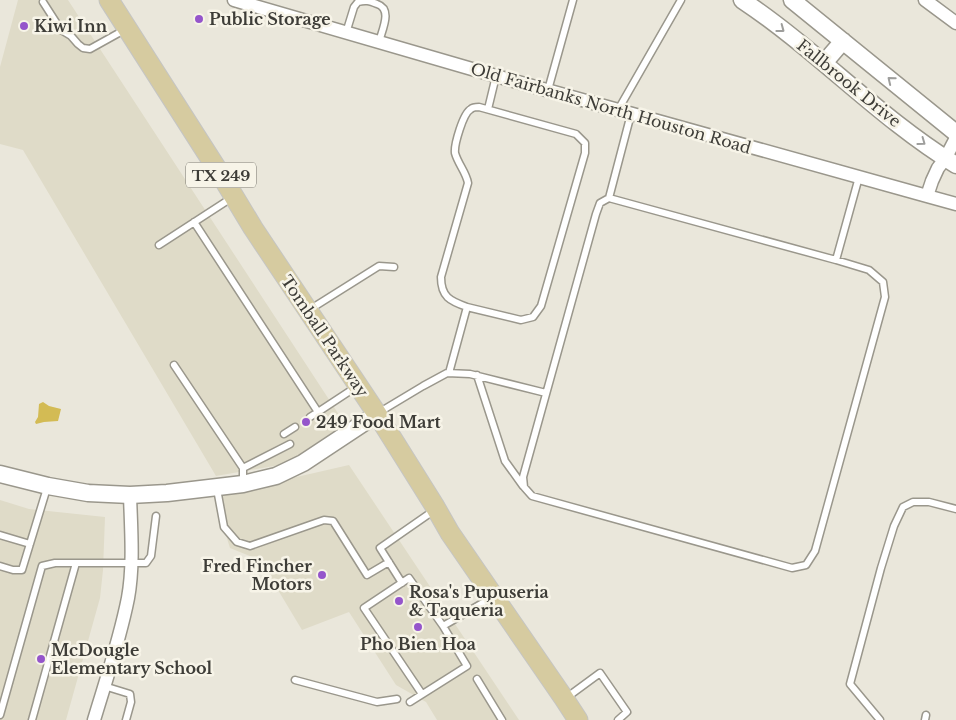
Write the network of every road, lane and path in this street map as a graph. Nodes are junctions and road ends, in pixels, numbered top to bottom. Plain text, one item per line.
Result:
1 (109, 0) edge
2 (234, 0) edge
3 (573, 0) edge
4 (682, 0) edge
5 (742, 0) edge
6 (792, 0) edge
7 (925, 0) edge
8 (43, 2) dead end
9 (956, 23) edge
10 (127, 29) junction
11 (346, 33) junction
12 (843, 41) junction
13 (379, 42) junction
14 (824, 64) junction
15 (496, 76) junction
16 (548, 90) junction
17 (488, 109) junction
18 (618, 110) junction
19 (631, 114) junction
20 (956, 133) edge
21 (956, 138) edge
22 (951, 162) edge
23 (859, 177) junction
24 (234, 196) junction
25 (927, 196) junction
26 (609, 198) junction
27 (956, 204) edge
28 (194, 222) junction
29 (158, 246) dead end
30 (836, 260) junction
31 (394, 267) dead end
32 (467, 306) junction
33 (308, 310) junction
34 (174, 365) dead end
35 (449, 373) junction
36 (478, 375) junction
37 (358, 386) junction
38 (546, 393) junction
39 (318, 412) junction
40 (377, 414) junction
41 (310, 417) dead end
42 (295, 427) dead end
43 (284, 434) dead end
44 (290, 444) dead end
45 (0, 474) edge
46 (243, 476) junction
47 (48, 486) junction
48 (524, 487) junction
49 (217, 488) junction
50 (130, 495) junction
51 (437, 509) junction
52 (956, 509) edge
53 (156, 516) dead end
54 (0, 535) edge
55 (30, 544) junction
56 (389, 562) junction
57 (76, 563) junction
58 (131, 563) junction
59 (0, 566) edge
60 (402, 583) junction
61 (494, 596) junction
62 (442, 626) junction
63 (477, 679) dead end
64 (296, 680) dead end
65 (104, 686) junction
66 (422, 694) junction
67 (397, 698) dead end
68 (565, 699) junction
69 (410, 702) dead end
70 (0, 715) edge
71 (575, 719) edge
72 (32, 720) edge
73 (94, 720) edge
74 (126, 720) edge
75 (502, 720) edge
76 (618, 720) edge
77 (880, 720) edge

1 - 10 main road, Tomball Parkway / TX 249
2 - 11 street, Old Fairbanks North Houston Road
3 - 16 lane
4 - 18 lane
5 -> 14 main road, Fallbrook Drive
6 - 12 main road, Fallbrook Drive
7 - 9 street
8 - 10 lane
10 - 24 main road, Tomball Parkway / TX 249
11 - 13 street, Old Fairbanks North Houston Road
11 - 13 lane
12 - 14 main road
20 -> 12 main road, Fallbrook Drive
13 - 15 street, Old Fairbanks North Houston Road
14 -> 22 main road, Fallbrook Drive
15 - 16 street, Old Fairbanks North Houston Road
15 - 17 lane
16 - 18 street, Old Fairbanks North Houston Road
17 - 32 lane
17 - 32 lane
18 - 19 street, Old Fairbanks North Houston Road
19 - 23 street, Old Fairbanks North Houston Road
19 - 26 lane
21 - 22 street
22 - 25 street
23 - 25 street, Old Fairbanks North Houston Road
23 - 30 lane
24 - 28 lane
24 - 33 main road, Tomball Parkway / TX 249
25 - 27 street, Old Fairbanks North Houston Road
26 - 30 lane
26 - 38 lane
28 - 29 lane
28 - 39 lane
30 - 48 lane
31 - 33 lane
32 - 35 lane
33 - 37 main road, Tomball Parkway / TX 249
34 - 46 lane
35 - 36 lane
35 - 40 lane
36 - 38 lane
36 - 48 lane
37 - 39 lane
37 - 40 main road, Tomball Parkway / TX 249
38 - 48 lane
39 - 41 lane
40 - 46 main road
40 - 51 main road, Tomball Parkway / TX 249
42 - 43 lane
44 - 46 lane
45 - 47 main road
46 - 49 main road
47 - 50 main road
47 - 55 lane
49 - 50 main road
49 - 56 lane
50 - 58 street
51 - 56 lane
51 - 61 main road, Tomball Parkway / TX 249
52 - 77 lane
53 - 58 lane
54 - 55 lane
55 - 59 lane
56 - 60 lane
57 - 58 lane
57 - 70 lane
57 - 72 lane
58 - 65 street
60 - 62 lane
60 - 66 lane
61 - 62 lane
61 - 68 main road, Tomball Parkway / TX 249
62 - 66 lane
63 - 75 lane
64 - 67 lane
65 - 73 street
65 - 74 lane
66 - 69 lane
68 - 71 main road, Tomball Parkway / TX 249
68 - 76 lane

